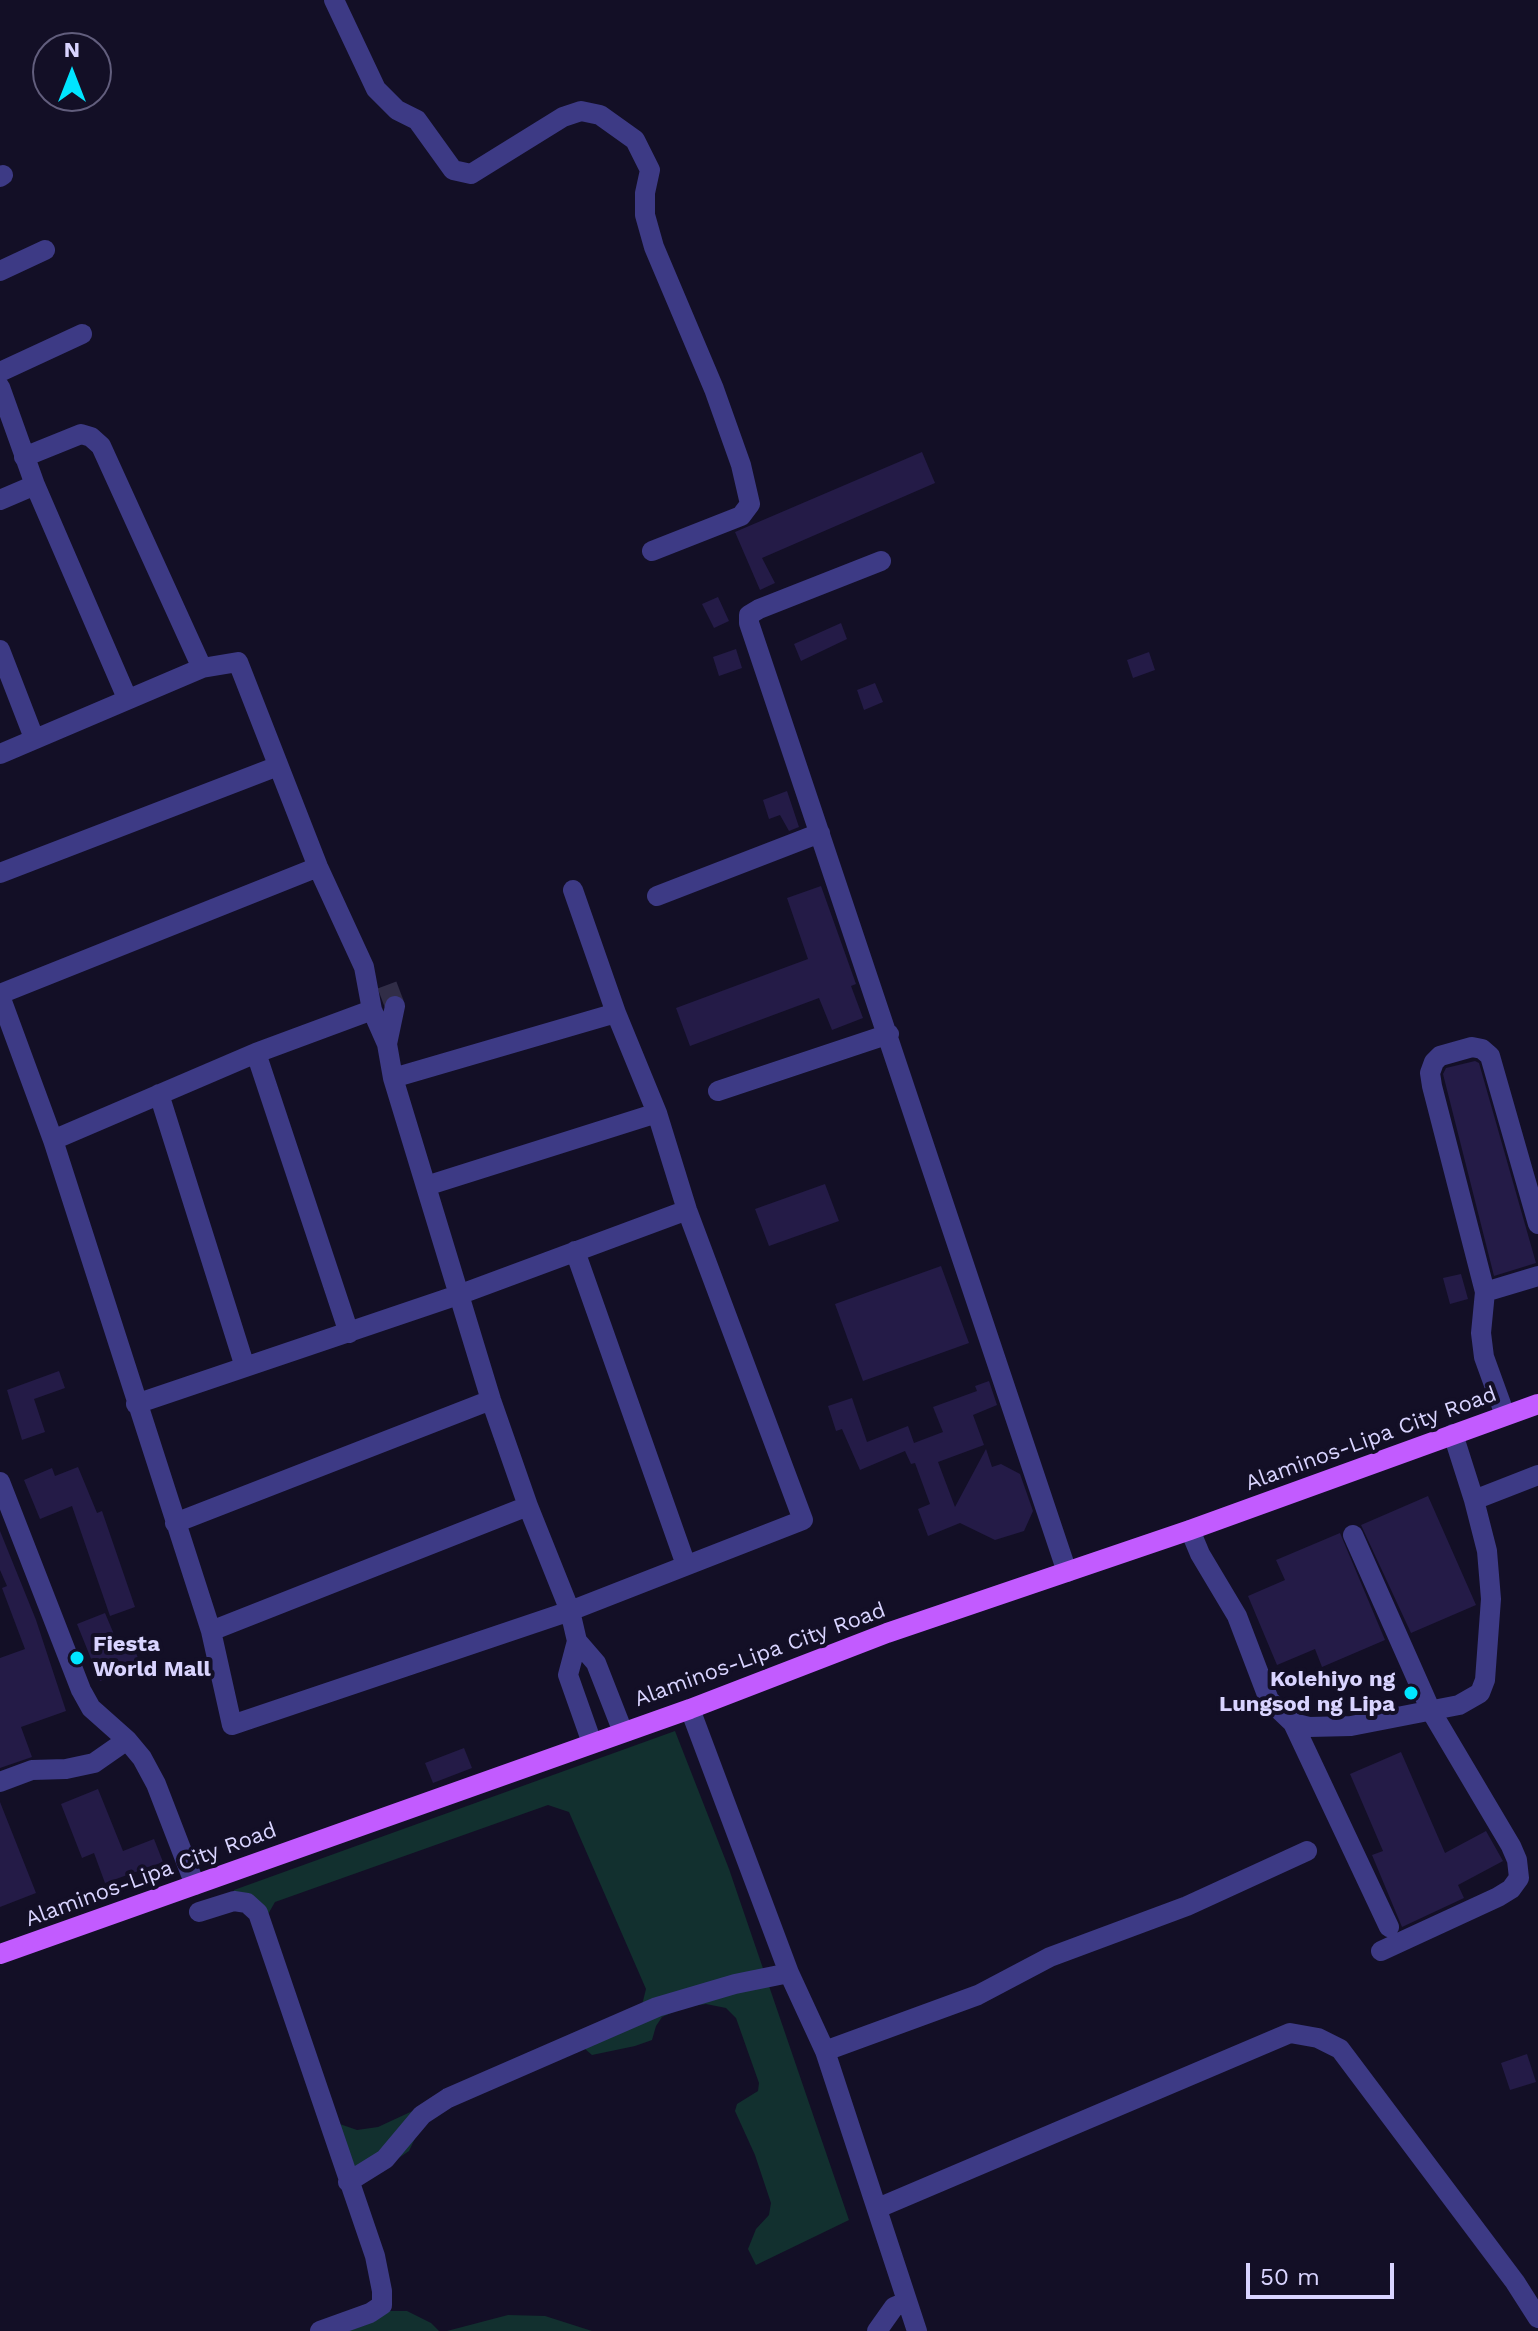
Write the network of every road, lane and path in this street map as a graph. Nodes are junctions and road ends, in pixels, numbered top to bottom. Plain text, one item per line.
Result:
1 (334, 0) edge
2 (45, 250) dead end
3 (0, 271) edge
4 (82, 334) dead end
5 (0, 372) edge
6 (0, 387) edge
7 (24, 457) junction
8 (35, 485) junction
9 (0, 500) edge
10 (652, 551) dead end
11 (881, 561) dead end
12 (0, 650) edge
13 (202, 668) junction
14 (127, 698) junction
15 (34, 738) junction
16 (0, 754) edge
17 (278, 766) junction
18 (820, 833) junction
19 (318, 867) junction
20 (0, 873) edge
21 (573, 890) dead end
22 (657, 896) dead end
23 (364, 967) junction
24 (387, 985) tunnel mouth
25 (0, 995) edge
26 (395, 1006) tunnel mouth
27 (372, 1010) junction
28 (616, 1013) junction
29 (889, 1034) junction
30 (387, 1044) junction
31 (256, 1053) junction
32 (393, 1078) junction
33 (718, 1091) dead end
34 (159, 1094) junction
35 (657, 1113) junction
36 (53, 1140) junction
37 (426, 1186) junction
38 (687, 1210) junction
39 (1538, 1224) edge
40 (575, 1251) junction
41 (1538, 1276) edge
42 (1485, 1292) junction
43 (458, 1295) junction
44 (349, 1333) junction
45 (245, 1367) junction
46 (491, 1400) junction
47 (136, 1404) junction
48 (1538, 1404) edge
49 (1505, 1415) junction
50 (1453, 1434) junction
51 (1538, 1475) edge
52 (0, 1482) edge
53 (1474, 1500) junction
54 (528, 1506) junction
55 (175, 1523) junction
56 (1190, 1530) junction
57 (1353, 1535) dead end
58 (686, 1565) junction
59 (1067, 1572) junction
60 (570, 1611) junction
61 (211, 1631) junction
62 (577, 1641) junction
63 (690, 1709) junction
64 (1431, 1711) junction
65 (1293, 1723) junction
66 (623, 1732) junction
67 (127, 1740) junction
68 (592, 1743) junction
69 (0, 1782) edge
70 (1307, 1851) dead end
71 (195, 1885) junction
72 (199, 1912) dead end
73 (1389, 1927) dead end
74 (1381, 1951) dead end
75 (0, 1954) edge
76 (789, 1973) junction
77 (825, 2051) junction
78 (348, 2182) junction
79 (878, 2208) junction
80 (906, 2302) junction
81 (1538, 2318) edge
82 (320, 2331) edge
83 (877, 2331) edge
84 (917, 2331) edge

1 - 10 street
2 - 3 street
4 - 5 street
6 - 7 street
7 - 8 street
7 - 13 street
8 - 9 street
8 - 14 street
11 - 18 street
12 - 15 street
13 - 14 street
13 - 17 street
14 - 15 street
15 - 16 street
17 - 19 street
17 - 20 street
18 - 22 street
18 - 29 street
19 - 23 street
19 - 25 street
21 - 28 street
23 - 24 street
23 - 27 street
25 - 36 street
26 - 30 street
27 - 30 street
27 - 31 street
28 - 32 street
28 - 35 street
29 - 33 street
29 - 59 street
30 - 32 street
31 - 34 street
31 - 44 street
32 - 37 street
34 - 36 street
34 - 45 street
35 - 37 street
35 - 38 street
36 - 47 street
37 - 43 street
38 - 40 street
38 - 58 street
39 - 42 street
40 - 43 street
40 - 58 street
41 - 42 street
42 - 49 street
43 - 44 street
43 - 46 street
44 - 45 street
45 - 47 street
46 - 54 street
46 - 55 street
47 - 55 street
48 - 49 main road, Alaminos-Lipa City Road
49 - 50 main road, Alaminos-Lipa City Road
50 - 53 street
50 - 56 main road, Alaminos-Lipa City Road
51 - 53 street
52 - 67 street
53 - 64 street
54 - 60 street
54 - 61 street
55 - 61 street
56 - 59 main road, Alaminos-Lipa City Road
56 - 65 street
57 - 64 street
58 - 60 street
59 - 63 main road, Alaminos-Lipa City Road
60 - 61 street
60 - 62 street
62 - 66 street
62 - 68 street
63 - 66 main road, Alaminos-Lipa City Road
63 - 76 street
64 - 65 street
64 - 74 street
65 - 73 street
66 - 68 main road, Alaminos-Lipa City Road
67 - 69 street
67 - 71 street
68 - 71 main road, Alaminos-Lipa City Road
70 - 77 street
71 - 75 main road, Alaminos-Lipa City Road
72 - 78 street
76 - 77 street
76 - 78 street
77 - 79 street
78 - 82 street
79 - 80 street
79 - 81 street
80 - 83 street
80 - 84 street

